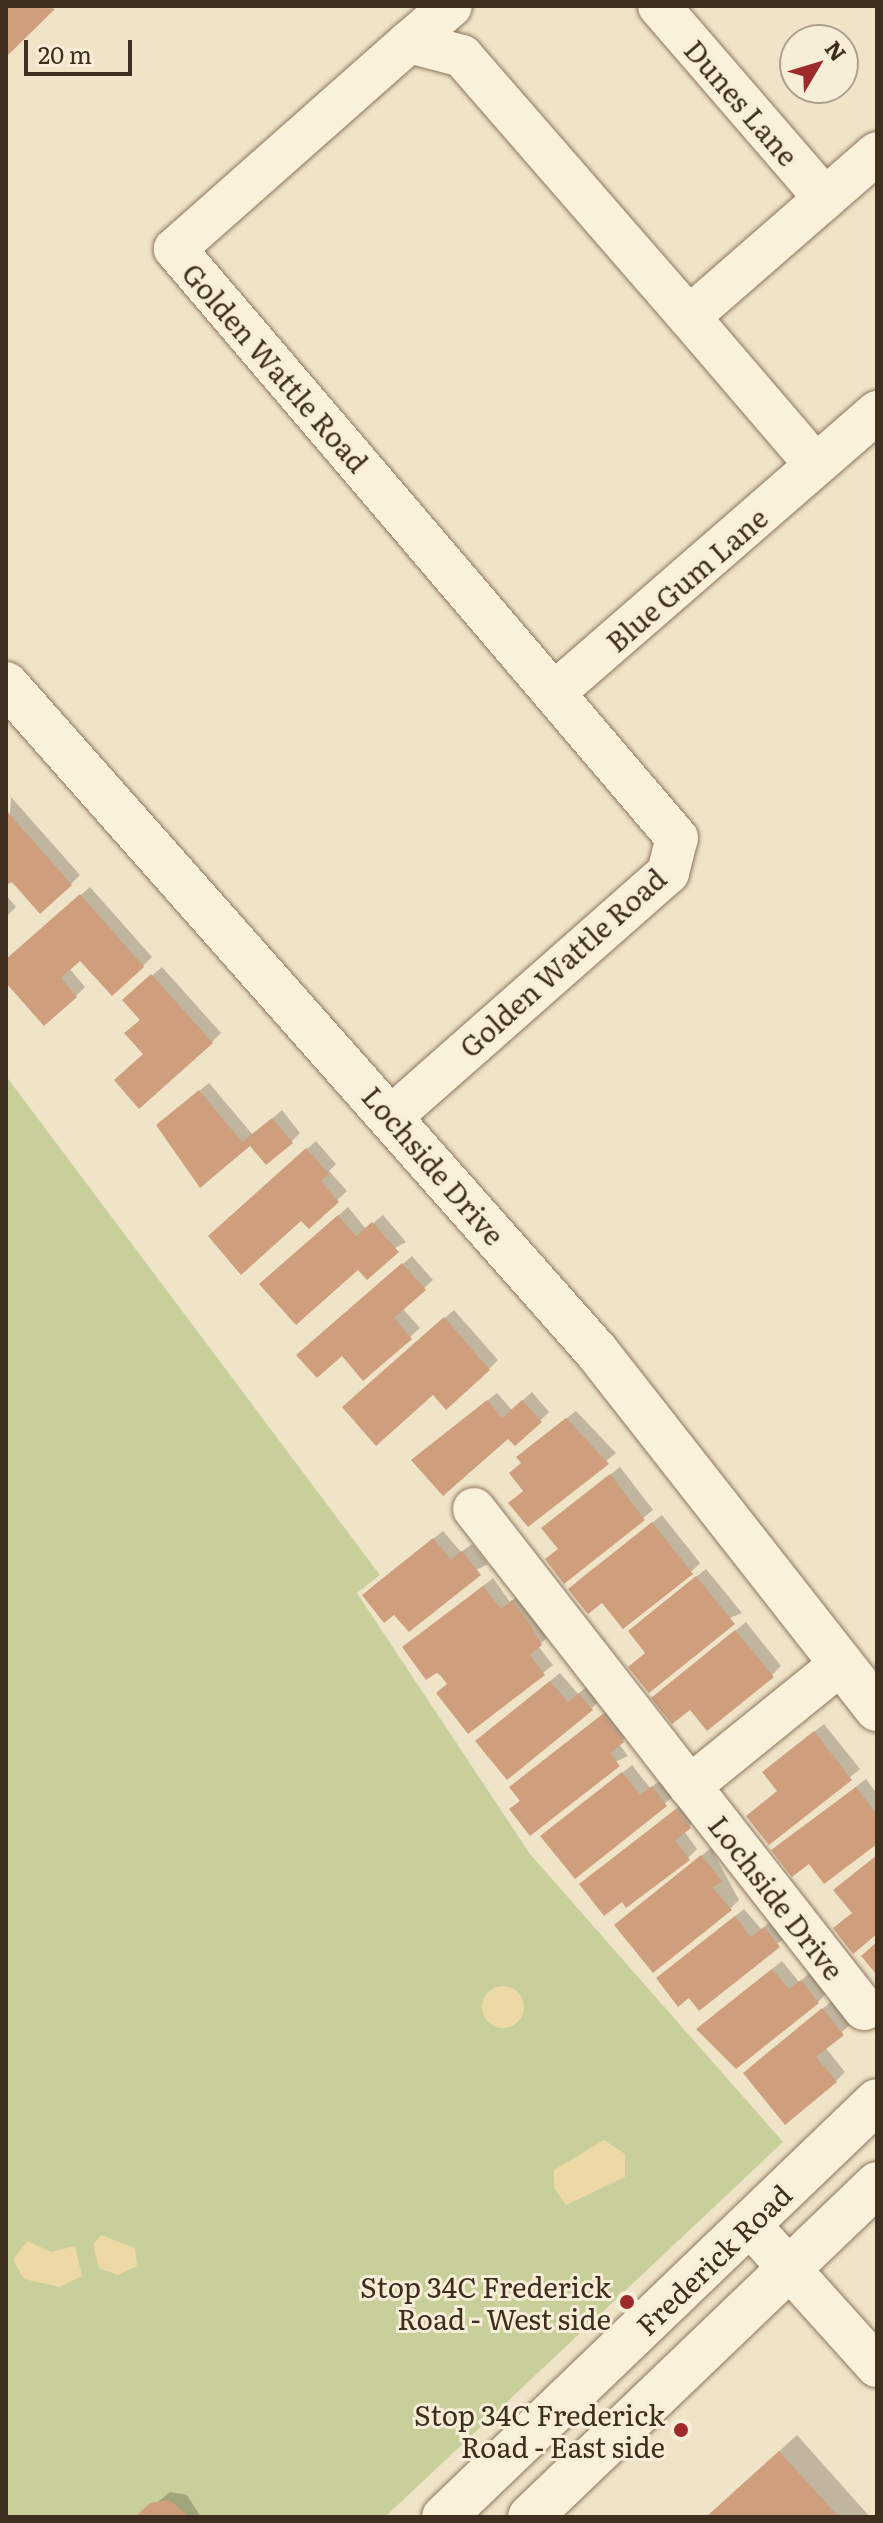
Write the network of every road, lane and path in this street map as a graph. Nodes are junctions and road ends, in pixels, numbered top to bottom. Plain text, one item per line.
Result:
1 (451, 6) edge
2 (659, 6) edge
3 (409, 42) junction
4 (877, 153) edge
5 (825, 198) junction
6 (689, 317) junction
7 (877, 412) edge
8 (816, 465) junction
9 (6, 684) edge
10 (555, 692) junction
11 (392, 1116) junction
12 (474, 1509) dead end
13 (842, 1663) junction
14 (877, 1709) edge
15 (690, 1786) junction
16 (864, 2009) dead end
17 (877, 2101) edge
18 (877, 2184) edge
19 (749, 2224) junction
20 (790, 2268) junction
21 (877, 2366) edge
22 (444, 2517) edge
23 (530, 2517) edge

1 - 3 street
2 - 5 street, Dunes Lane
3 - 6 street
3 - 10 street, Golden Wattle Road
4 - 5 street
5 - 6 street
6 - 8 street
7 - 8 street, Blue Gum Lane
8 - 10 street, Blue Gum Lane
9 - 11 street, Lochside Drive
10 - 11 street, Golden Wattle Road
11 - 13 street, Lochside Drive
12 - 15 street, Lochside Drive
13 - 14 street, Lochside Drive
13 - 15 street, Lochside Drive
15 - 16 street, Lochside Drive
17 - 19 street, Frederick Road
18 - 20 street
19 - 20 street
19 - 22 street, Frederick Road
20 - 21 street
20 - 23 street

